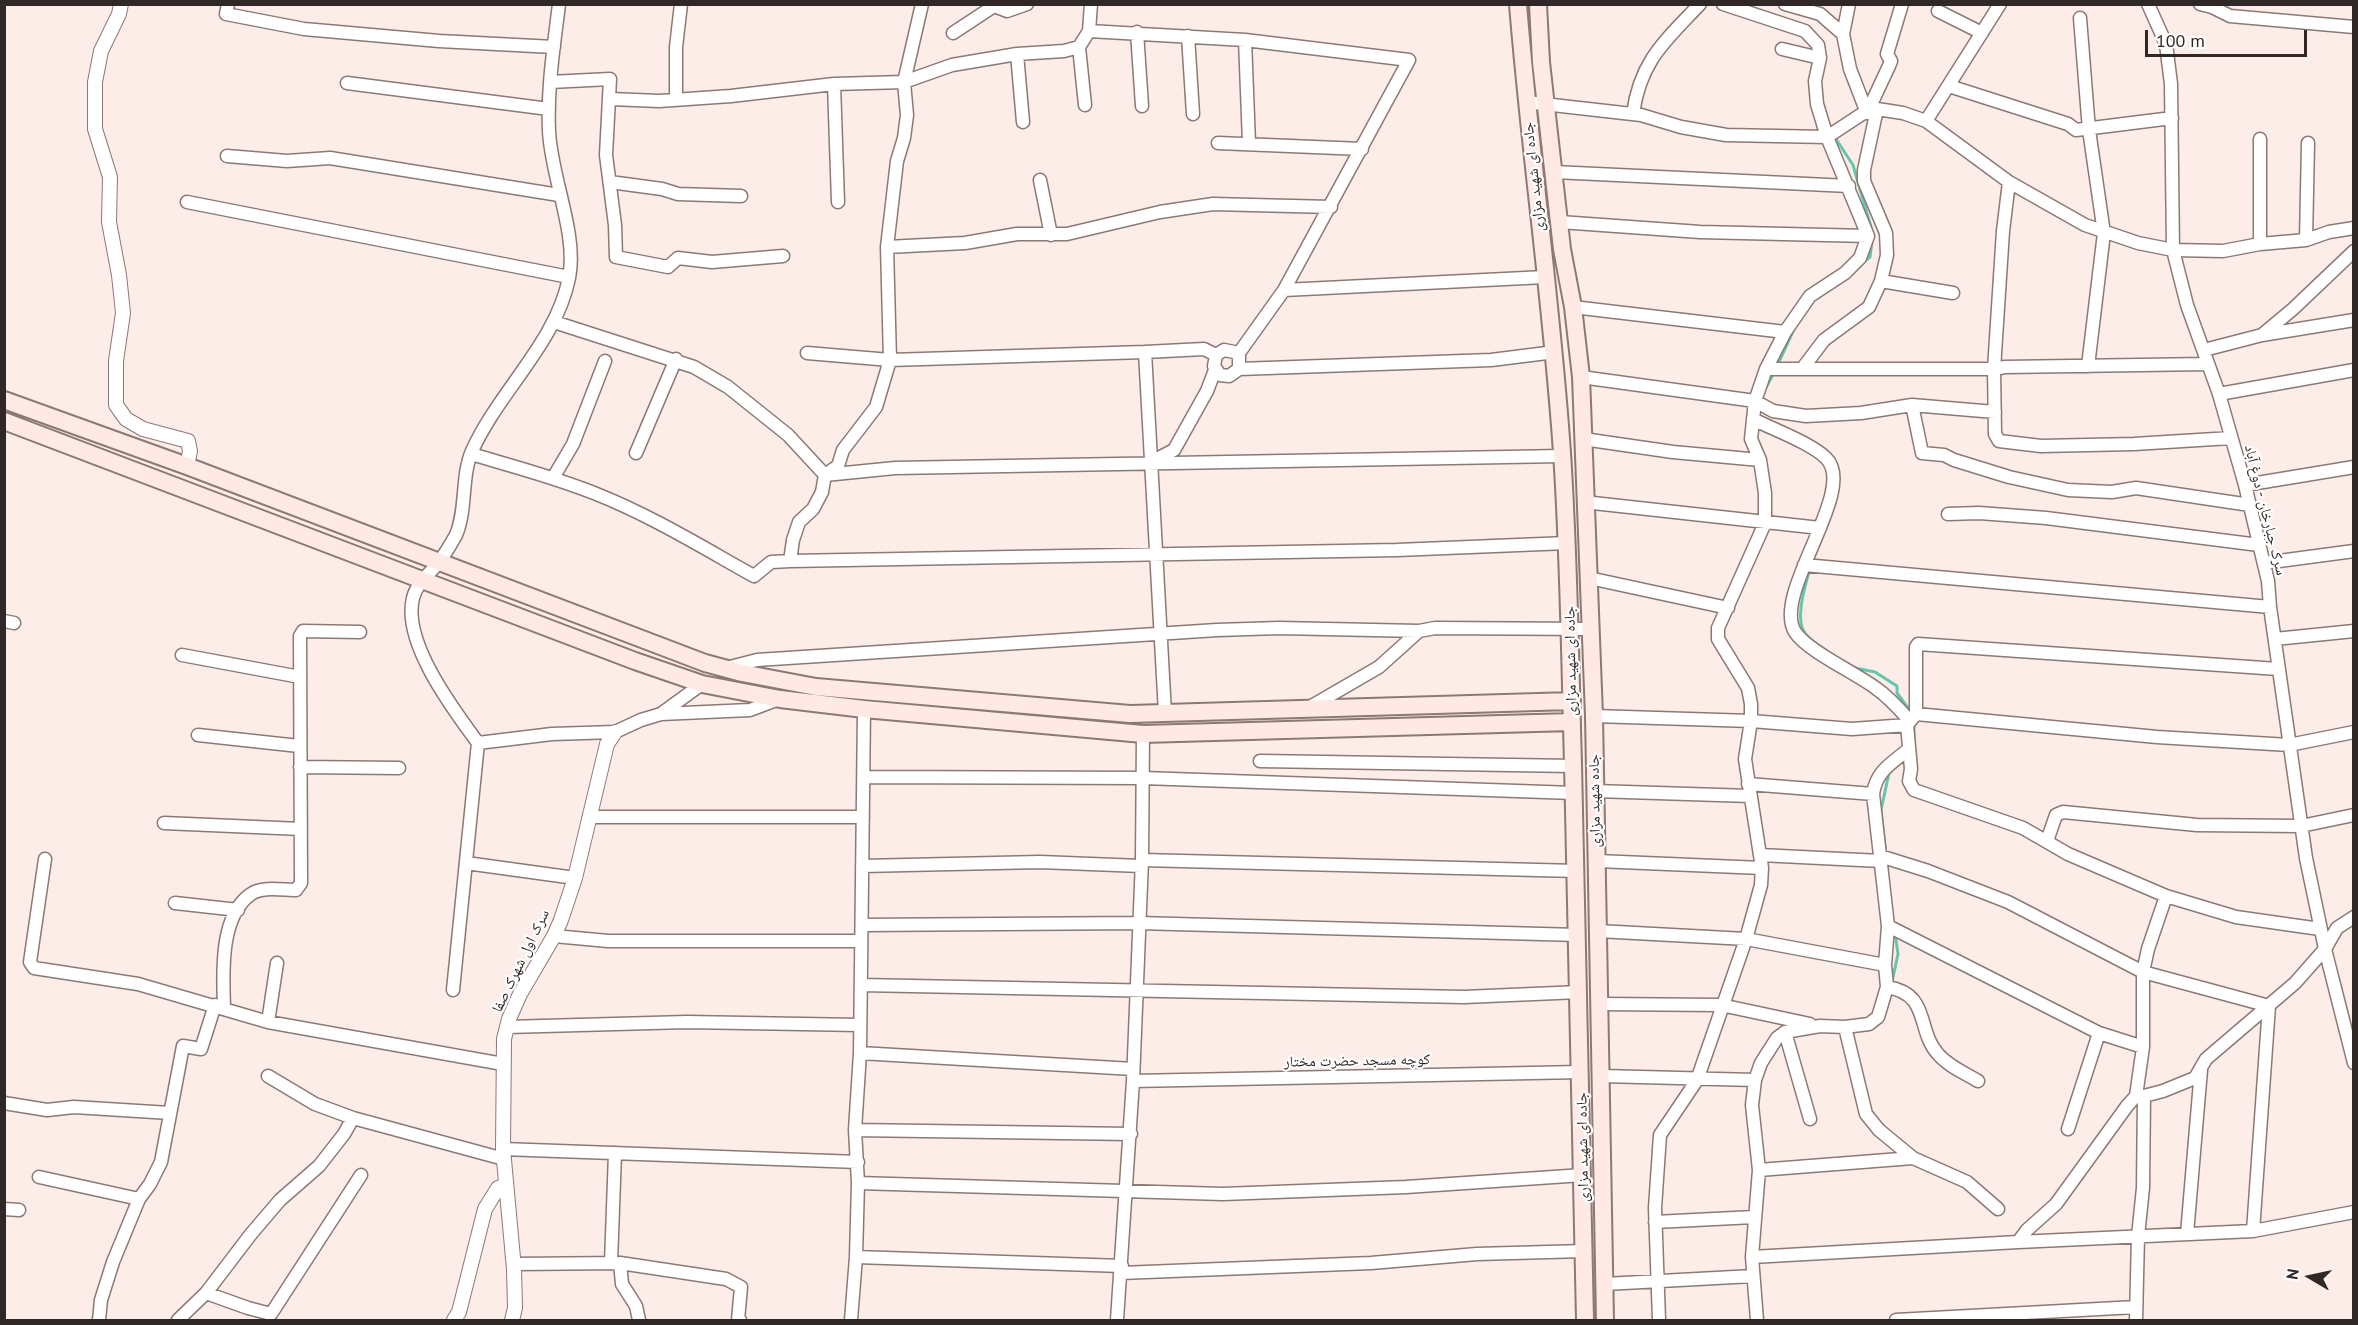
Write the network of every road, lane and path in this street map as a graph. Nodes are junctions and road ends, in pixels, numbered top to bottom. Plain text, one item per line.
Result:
1 (121, 4) edge
2 (228, 4) edge
3 (559, 4) edge
4 (681, 4) edge
5 (922, 4) edge
6 (1027, 4) edge
7 (1091, 4) edge
8 (1518, 4) edge
9 (1538, 4) edge
10 (1700, 4) edge
11 (1723, 4) edge
12 (1785, 4) edge
13 (1849, 4) edge
14 (1902, 4) edge
15 (2000, 4) edge
16 (2148, 4) edge
17 (2200, 4) edge
18 (1938, 11) dead end
19 (2080, 18) dead end
20 (2354, 27) edge
21 (1089, 31) junction
22 (1137, 32) junction
23 (953, 33) dead end
24 (1982, 33) junction
25 (1843, 34) junction
26 (1188, 36) junction
27 (1245, 40) junction
28 (554, 47) junction
29 (1079, 47) junction
30 (1782, 49) dead end
31 (1017, 54) junction
32 (1820, 58) junction
33 (550, 82) junction
34 (904, 82) junction
35 (347, 83) dead end
36 (834, 84) junction
37 (1949, 86) junction
38 (611, 99) junction
39 (676, 99) junction
40 (1526, 102) junction
41 (1546, 103) junction
42 (1085, 105) dead end
43 (1142, 106) dead end
44 (549, 109) junction
45 (1872, 111) junction
46 (1193, 114) dead end
47 (1633, 114) junction
48 (2172, 118) junction
49 (1926, 121) junction
50 (1023, 122) dead end
51 (2089, 130) junction
52 (1827, 137) junction
53 (2260, 139) dead end
54 (1250, 142) junction
55 (1218, 143) dead end
56 (2308, 143) dead end
57 (1362, 148) junction
58 (227, 156) dead end
59 (1554, 172) junction
60 (1040, 180) dead end
61 (610, 182) junction
62 (2009, 182) junction
63 (1849, 186) junction
64 (559, 195) junction
65 (741, 195) dead end
66 (187, 202) dead end
67 (838, 202) dead end
68 (1330, 207) junction
69 (1560, 222) junction
70 (2354, 228) edge
71 (2104, 233) junction
72 (1051, 235) junction
73 (1868, 236) junction
74 (2306, 240) junction
75 (2260, 244) junction
76 (886, 247) junction
77 (2173, 250) junction
78 (2354, 250) edge
79 (783, 256) dead end
80 (569, 277) junction
81 (1545, 277) junction
82 (1881, 281) junction
83 (1568, 282) joint
84 (1284, 290) junction
85 (1953, 293) dead end
86 (1573, 308) junction
87 (2354, 320) edge
88 (554, 322) junction
89 (1785, 332) junction
90 (2262, 335) junction
91 (2204, 350) junction
92 (1145, 352) junction
93 (1555, 352) junction
94 (807, 353) dead end
95 (1239, 353) junction
96 (1216, 355) junction
97 (676, 359) junction
98 (890, 360) junction
99 (605, 361) dead end
100 (2207, 364) junction
101 (2088, 366) junction
102 (1239, 369) junction
103 (1766, 369) junction
104 (1802, 369) junction
105 (1994, 369) junction
106 (1215, 370) junction
107 (2354, 370) edge
108 (1581, 376) junction
109 (2219, 394) junction
110 (4, 400) edge
111 (1755, 401) junction
112 (1912, 405) junction
113 (1995, 412) junction
114 (1753, 419) junction
115 (4, 421) edge
116 (2231, 438) junction
117 (1583, 439) junction
118 (636, 453) dead end
119 (471, 454) junction
120 (1563, 456) junction
121 (1760, 460) junction
122 (1151, 462) junction
123 (187, 466) junction
124 (2354, 467) edge
125 (825, 475) junction
126 (554, 478) junction
127 (2245, 485) junction
128 (1584, 502) junction
129 (2250, 505) junction
130 (1948, 514) dead end
131 (1765, 523) junction
132 (1820, 528) junction
133 (1567, 543) junction
134 (2259, 545) junction
135 (2354, 551) edge
136 (1157, 553) junction
137 (790, 561) junction
138 (439, 562) junction
139 (2264, 563) junction
140 (1804, 565) junction
141 (1589, 578) junction
142 (422, 580) junction
143 (2270, 606) junction
144 (1728, 608) junction
145 (1591, 629) junction
146 (1571, 630) junction
147 (1419, 631) junction
148 (2354, 631) edge
149 (360, 632) dead end
150 (1161, 634) junction
151 (2275, 639) junction
152 (182, 655) dead end
153 (725, 669) junction
154 (2278, 669) junction
155 (742, 674) junction
156 (300, 677) junction
157 (702, 684) junction
158 (736, 692) junction
159 (780, 699) junction
160 (1572, 701) junction
161 (864, 709) junction
162 (1303, 710) junction
163 (1165, 713) junction
164 (662, 714) junction
165 (1594, 716) junction
166 (1911, 720) junction
167 (1572, 722) junction
168 (1751, 722) junction
169 (615, 732) junction
170 (2354, 732) edge
171 (1143, 734) junction
172 (198, 735) dead end
173 (478, 743) junction
174 (2289, 745) junction
175 (299, 746) junction
176 (1909, 749) junction
177 (1260, 761) dead end
178 (1573, 766) junction
179 (300, 767) junction
180 (399, 768) dead end
181 (864, 777) junction
182 (1143, 778) junction
183 (1595, 790) junction
184 (1749, 790) junction
185 (1574, 793) junction
186 (1872, 794) junction
187 (2354, 815) edge
188 (589, 817) junction
189 (863, 817) junction
190 (164, 823) dead end
191 (2301, 826) junction
192 (301, 829) junction
193 (2047, 841) junction
194 (1880, 858) junction
195 (45, 859) dead end
196 (1597, 861) junction
197 (1761, 861) junction
198 (466, 863) junction
199 (1142, 863) junction
200 (862, 866) junction
201 (1577, 871) junction
202 (575, 878) junction
203 (2166, 896) junction
204 (175, 903) dead end
205 (238, 910) junction
206 (2354, 917) edge
207 (1138, 923) junction
208 (862, 925) junction
209 (1888, 926) junction
210 (2320, 929) junction
211 (1599, 931) junction
212 (1578, 935) junction
213 (554, 936) junction
214 (1746, 939) junction
215 (861, 941) junction
216 (2325, 949) junction
217 (277, 963) dead end
218 (1885, 965) junction
219 (2143, 972) junction
220 (861, 985) junction
221 (1887, 987) junction
222 (453, 990) dead end
223 (1137, 990) junction
224 (1580, 992) junction
225 (1600, 1005) junction
226 (1722, 1005) junction
227 (2269, 1006) junction
228 (219, 1007) junction
229 (268, 1022) junction
230 (860, 1025) junction
231 (1820, 1026) junction
232 (507, 1027) junction
233 (1845, 1027) junction
234 (1785, 1032) junction
235 (2099, 1033) junction
236 (2144, 1047) junction
237 (860, 1053) junction
238 (503, 1064) junction
239 (2354, 1064) edge
240 (2201, 1070) junction
241 (1581, 1072) junction
242 (1133, 1075) junction
243 (268, 1076) dead end
244 (1602, 1076) junction
245 (1696, 1080) junction
246 (1755, 1080) junction
247 (1978, 1081) dead end
248 (2140, 1096) junction
249 (4, 1103) edge
250 (170, 1113) junction
251 (353, 1119) junction
252 (1810, 1119) dead end
253 (2068, 1129) dead end
254 (855, 1130) junction
255 (1131, 1134) junction
256 (615, 1153) junction
257 (503, 1154) junction
258 (1913, 1158) junction
259 (858, 1162) junction
260 (1760, 1170) junction
261 (361, 1175) dead end
262 (1583, 1175) junction
263 (39, 1177) dead end
264 (858, 1183) junction
265 (506, 1185) junction
266 (1125, 1192) junction
267 (139, 1199) junction
268 (4, 1209) edge
269 (1998, 1209) dead end
270 (19, 1210) dead end
271 (2354, 1212) edge
272 (1754, 1217) junction
273 (1655, 1222) junction
274 (2253, 1231) junction
275 (2187, 1234) junction
276 (2138, 1236) junction
277 (2018, 1242) junction
278 (1584, 1251) junction
279 (856, 1257) junction
280 (1752, 1257) junction
281 (616, 1263) junction
282 (514, 1264) junction
283 (1122, 1269) junction
284 (1753, 1276) junction
285 (1656, 1282) junction
286 (1605, 1284) junction
287 (206, 1293) junction
288 (2136, 1307) junction
289 (99, 1320) edge
290 (178, 1320) edge
291 (454, 1320) edge
292 (512, 1320) edge
293 (639, 1320) edge
294 (740, 1320) edge
295 (852, 1320) edge
296 (1117, 1320) edge
297 (1584, 1320) edge
298 (1605, 1320) edge
299 (1659, 1320) edge
300 (1757, 1320) edge
301 (1896, 1320) edge
302 (2136, 1320) edge

1 - 123 street
2 - 28 street
3 - 28 street
4 - 39 street
5 - 34 street
6 - 23 street
7 - 21 street
8 - 40 main road, جاده ای شهید مزاری
9 - 41 main road, جاده ای شهید مزاری
10 - 47 street
11 - 32 street
12 - 25 street
13 - 25 street
14 - 45 street
15 - 24 street
16 - 48 street, سرک جبارخان - دوغ آباد
17 - 20 street
18 - 24 street
19 - 51 street
21 - 22 street
21 - 29 street
22 - 26 street
22 - 43 street
24 - 37 street
25 - 45 street
26 - 27 street
26 - 46 street
27 - 54 street
27 - 57 street
28 - 33 street
29 - 31 street
29 - 42 street
30 - 32 street
31 - 34 street
31 - 50 street
32 - 52 street
33 - 38 street
33 - 44 street
34 - 36 street
34 - 76 street
35 - 44 street
36 - 39 street
36 - 67 street
37 - 49 street
37 - 51 street
38 - 39 street
38 - 61 street
40 - 41 street
40 - 81 main road, جاده ای شهید مزاری
41 - 47 street
41 - 59 main road, جاده ای شهید مزاری
44 - 64 street
45 - 49 street
45 - 52 street
45 - 82 street
47 - 52 street
48 - 51 street
48 - 77 street, سرک جبارخان - دوغ آباد
49 - 62 street
51 - 71 street
52 - 63 street
53 - 75 street
54 - 55 street
54 - 57 street
56 - 74 street
57 - 68 street
58 - 64 street
59 - 63 street
59 - 69 main road, جاده ای شهید مزاری
60 - 72 street
61 - 65 street
61 - 79 street
62 - 71 street
62 - 105 street
63 - 73 street
64 - 80 street
66 - 80 street
68 - 72 street
68 - 84 street
69 - 73 street
69 - 83 main road, جاده ای شهید مزاری
70 - 74 street
71 - 77 street
71 - 101 street
72 - 76 street
73 - 89 street
74 - 75 street
75 - 77 street
76 - 98 street
77 - 91 street, سرک جبارخان - دوغ آباد
78 - 90 street
80 - 88 street
81 - 84 street
81 - 93 main road, جاده ای شهید مزاری
82 - 85 street
82 - 104 street
83 - 86 main road, جاده شهید مزاری
84 - 95 street
86 - 89 street
86 - 108 main road, جاده شهید مزاری
87 - 90 street
88 - 97 street
88 - 119 street
89 - 103 street
90 - 91 street
91 - 100 street, سرک جبارخان - دوغ آباد
92 - 96 street
92 - 98 street
92 - 122 street
93 - 102 street
93 - 120 main road, جاده ای شهید مزاری
94 - 98 street
95 - 96 street
95 - 102 street
96 - 106 street
97 - 118 street
97 - 125 street
98 - 125 street
99 - 126 street
100 - 101 street
100 - 109 street, سرک جبارخان - دوغ آباد
101 - 105 street
102 - 106 street
103 - 104 street
103 - 111 street
104 - 105 street
105 - 113 street
106 - 122 street
107 - 109 street
108 - 111 street
108 - 117 main road, جاده شهید مزاری
109 - 116 street, سرک جبارخان - دوغ آباد
110 - 123 main road
111 - 112 street
111 - 114 street
112 - 113 street
112 - 129 street
113 - 116 street
114 - 121 street
114 - 132 street
115 - 142 main road
116 - 127 street, سرک جبارخان - دوغ آباد
117 - 121 street
117 - 128 main road, جاده شهید مزاری
119 - 126 street
119 - 138 street
120 - 122 street
120 - 133 main road, جاده ای شهید مزاری
121 - 131 street
122 - 125 street
122 - 136 street
123 - 138 main road
124 - 127 street
125 - 137 street
126 - 137 street
127 - 129 street, سرک جبارخان - دوغ آباد
128 - 131 street
128 - 141 main road, جاده شهید مزاری
129 - 134 street, سرک جبارخان - دوغ آباد
130 - 134 street
131 - 132 street
131 - 144 street
132 - 140 street
133 - 136 street
133 - 146 main road, جاده ای شهید مزاری
134 - 139 street, سرک جبارخان - دوغ آباد
135 - 139 street
136 - 137 street
136 - 150 street
138 - 142 street
138 - 153 main road
139 - 143 street, سرک جبارخان - دوغ آباد
140 - 143 street
140 - 166 street
141 - 144 street
141 - 145 main road, جاده شهید مزاری
142 - 157 main road
142 - 173 street
143 - 151 street, سرک جبارخان - دوغ آباد
144 - 168 street
145 - 146 street
145 - 165 main road, جاده شهید مزاری
146 - 147 street
146 - 160 main road, جاده ای شهید مزاری
147 - 150 street
147 - 162 street
148 - 151 street
149 - 156 street
150 - 153 street
150 - 163 street
151 - 154 street, سرک جبارخان - دوغ آباد
152 - 156 street
153 - 155 main road
154 - 166 street
154 - 174 street, سرک جبارخان - دوغ آباد
155 - 158 main road
155 - 163 main road
156 - 175 street
157 - 158 main road
157 - 164 street
158 - 159 main road
159 - 161 main road
159 - 164 street
160 - 162 main road
160 - 167 main road, جاده ای شهید مزاری
161 - 171 main road
161 - 181 street
162 - 163 main road
164 - 169 street
165 - 168 street
165 - 183 main road, جاده شهید مزاری
166 - 168 street
166 - 174 street
166 - 176 street
167 - 171 main road
167 - 178 main road, جاده ای شهید مزاری
168 - 184 street
169 - 173 street
169 - 188 street, سرک اول شهرک صفا
170 - 174 street
171 - 182 street
172 - 175 street
173 - 198 street
174 - 191 street, سرک جبارخان - دوغ آباد
175 - 179 street
176 - 186 street
176 - 193 street
177 - 178 street
178 - 185 main road, جاده ای شهید مزاری
179 - 180 street
179 - 192 street
181 - 182 street
181 - 189 street
182 - 185 street
182 - 199 street
183 - 184 street
183 - 196 main road, جاده شهید مزاری
184 - 186 street
184 - 197 street
185 - 201 main road, جاده ای شهید مزاری
186 - 194 street
187 - 191 street
188 - 189 street
188 - 202 street, سرک اول شهرک صفا
189 - 200 street
190 - 192 street
191 - 193 street
191 - 210 street, سرک جبارخان - دوغ آباد
192 - 205 street
193 - 203 street
194 - 197 street
194 - 209 street
194 - 219 street
195 - 228 street
196 - 197 street
196 - 211 main road, جاده شهید مزاری
197 - 214 street
198 - 202 street
198 - 222 street
199 - 200 street
199 - 201 street
199 - 207 street
200 - 208 street
201 - 212 main road, جاده ای شهید مزاری
202 - 213 street, سرک اول شهرک صفا
203 - 210 street
203 - 219 street
204 - 205 street
205 - 228 street
206 - 216 street
207 - 208 street
207 - 212 street
207 - 223 street
208 - 215 street
209 - 218 street
209 - 235 street
210 - 216 street, سرک جبارخان - دوغ آباد
211 - 214 street
211 - 225 main road, جاده شهید مزاری
212 - 224 main road, جاده ای شهید مزاری
213 - 215 street
213 - 232 street, سرک اول شهرک صفا
214 - 218 street
214 - 226 street
215 - 220 street
216 - 227 street
216 - 239 street, سرک جبارخان - دوغ آباد
217 - 229 street
218 - 221 street
219 - 227 street
219 - 236 street
220 - 223 street
220 - 230 street
221 - 233 street
221 - 247 street
223 - 224 street
223 - 242 street
224 - 241 main road, جاده ای شهید مزاری
225 - 226 street
225 - 244 main road, جاده شهید مزاری
226 - 231 street
226 - 245 street
227 - 240 street
227 - 274 street
228 - 229 street
228 - 250 street
229 - 238 street
230 - 232 street
230 - 237 street
231 - 233 street
231 - 234 street
232 - 238 street, سرک اول شهرک صفا
233 - 258 street
234 - 246 street
234 - 252 street
235 - 236 street
235 - 253 street
236 - 248 street
237 - 242 street, کوچه مسجد حضرت مختار
237 - 254 street
238 - 257 street, سرک اول شهرک صفا
240 - 248 street
240 - 275 street
241 - 242 street, کوچه مسجد حضرت مختار
241 - 262 main road, جاده ای شهید مزاری
242 - 255 street
243 - 251 street
244 - 245 street
244 - 286 main road, جاده شهید مزاری
245 - 246 street
245 - 273 street
246 - 260 street
248 - 276 street
248 - 277 street
249 - 250 street
250 - 267 street
251 - 257 street
251 - 287 street
254 - 255 street
254 - 259 street
255 - 266 street
256 - 257 street
256 - 259 street
256 - 281 street
257 - 265 street, سرک اول شهرک صفا
258 - 260 street
258 - 269 street
259 - 264 street
260 - 272 street
261 - 287 street
262 - 266 street
262 - 278 main road, جاده ای شهید مزاری
263 - 267 street
264 - 266 street
264 - 279 street
265 - 282 street, سرک اول شهرک صفا
265 - 291 street
266 - 283 street
267 - 289 street
268 - 270 street
271 - 274 street
272 - 273 street
272 - 280 street
273 - 285 street
274 - 275 street
275 - 276 street
276 - 277 street
276 - 288 street
277 - 280 street
278 - 283 street
278 - 297 main road, جاده ای شهید مزاری
279 - 283 street
279 - 295 street
280 - 284 street
281 - 282 street
281 - 293 street
281 - 294 street
282 - 292 street, سرک اول شهرک صفا
283 - 296 street
284 - 285 street
284 - 300 street
285 - 286 street
285 - 299 street
286 - 298 main road, جاده شهید مزاری
287 - 290 street
288 - 301 street
288 - 302 street

